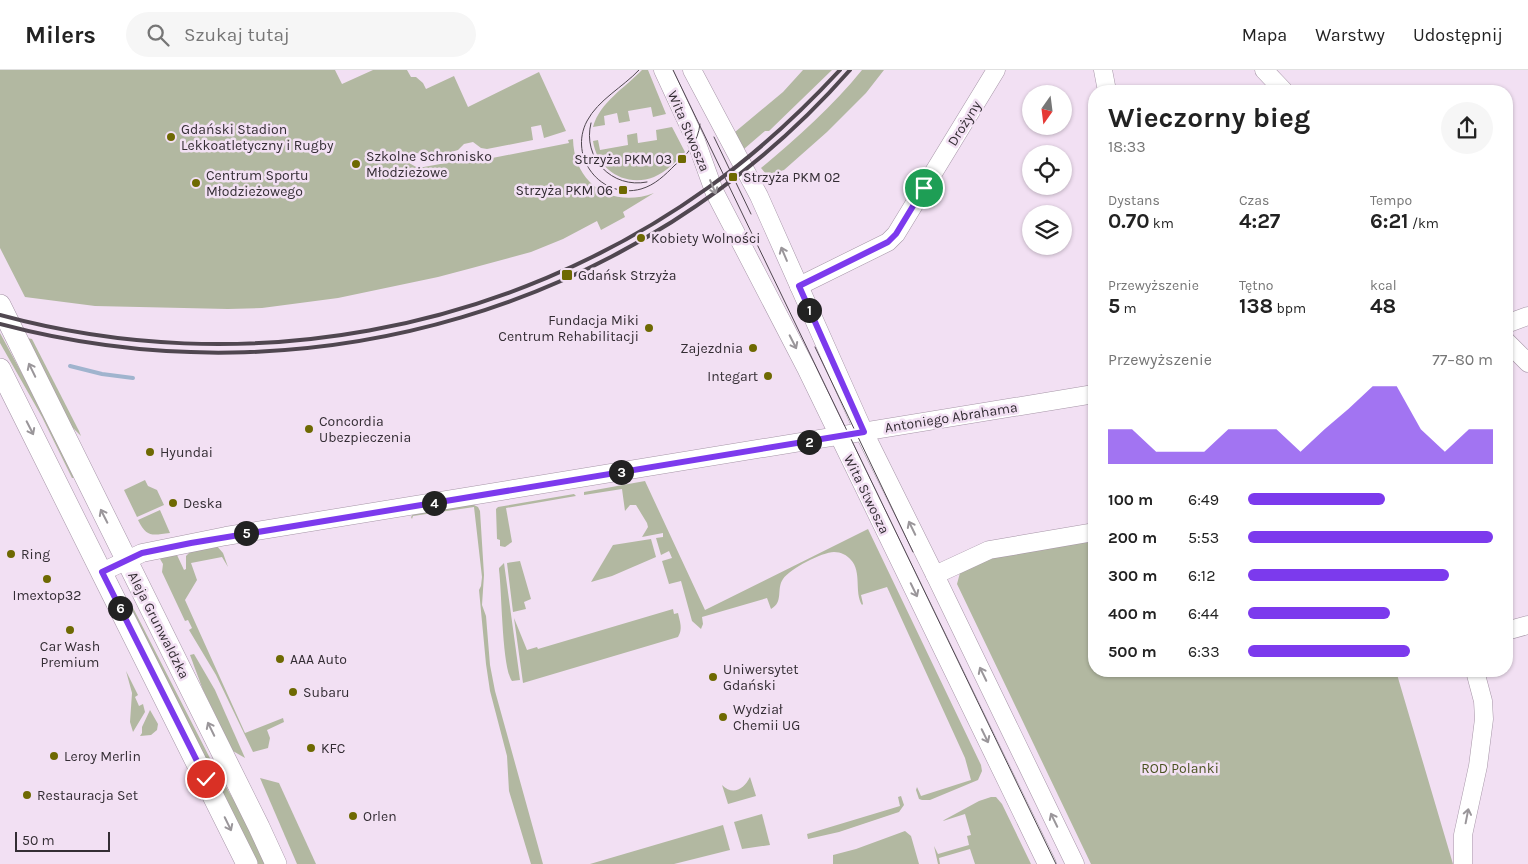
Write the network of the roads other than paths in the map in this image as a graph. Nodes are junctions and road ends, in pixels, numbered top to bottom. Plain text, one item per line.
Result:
1 (662, 70) edge
2 (692, 70) edge
3 (996, 70) edge
4 (1103, 70) edge
5 (1264, 70) edge
6 (1106, 85) edge
7 (1278, 85) edge
8 (799, 286) junction
9 (0, 305) edge
10 (1528, 316) edge
11 (1513, 321) edge
12 (1513, 348) edge
13 (1528, 363) edge
14 (0, 369) edge
15 (1088, 395) edge
16 (864, 432) junction
17 (839, 436) junction
18 (87, 482) junction
19 (63, 494) junction
20 (1088, 533) edge
21 (126, 560) junction
22 (102, 572) junction
23 (935, 575) junction
24 (1528, 626) edge
25 (1513, 629) edge
26 (1477, 677) edge
27 (247, 864) edge
28 (276, 864) edge
29 (1047, 864) edge
30 (1075, 864) edge
31 (1463, 864) edge

1 -> 17 street, Wita Stwosza
8 -> 2 street, Wita Stwosza
3 - 8 street, Drożyny
4 - 6 street
5 - 7 street
8 - 16 street, Wita Stwosza
18 -> 9 main road, Aleja Grunwaldzka
10 - 11 street
12 - 13 street
14 -> 19 main road, Aleja Grunwaldzka
15 - 16 street, Antoniego Abrahama
16 - 17 street, Antoniego Abrahama
23 -> 16 street, Wita Stwosza
17 - 21 street, Antoniego Abrahama
17 -> 29 street, Wita Stwosza
18 - 19 main road
21 -> 18 main road, Aleja Grunwaldzka
19 - 22 main road, Aleja Grunwaldzka
20 - 23 street
21 - 22 street, Antoniego Abrahama
28 -> 21 main road, Aleja Grunwaldzka
22 -> 27 main road, Aleja Grunwaldzka
30 -> 23 street, Wita Stwosza
24 - 25 street
31 -> 26 street

